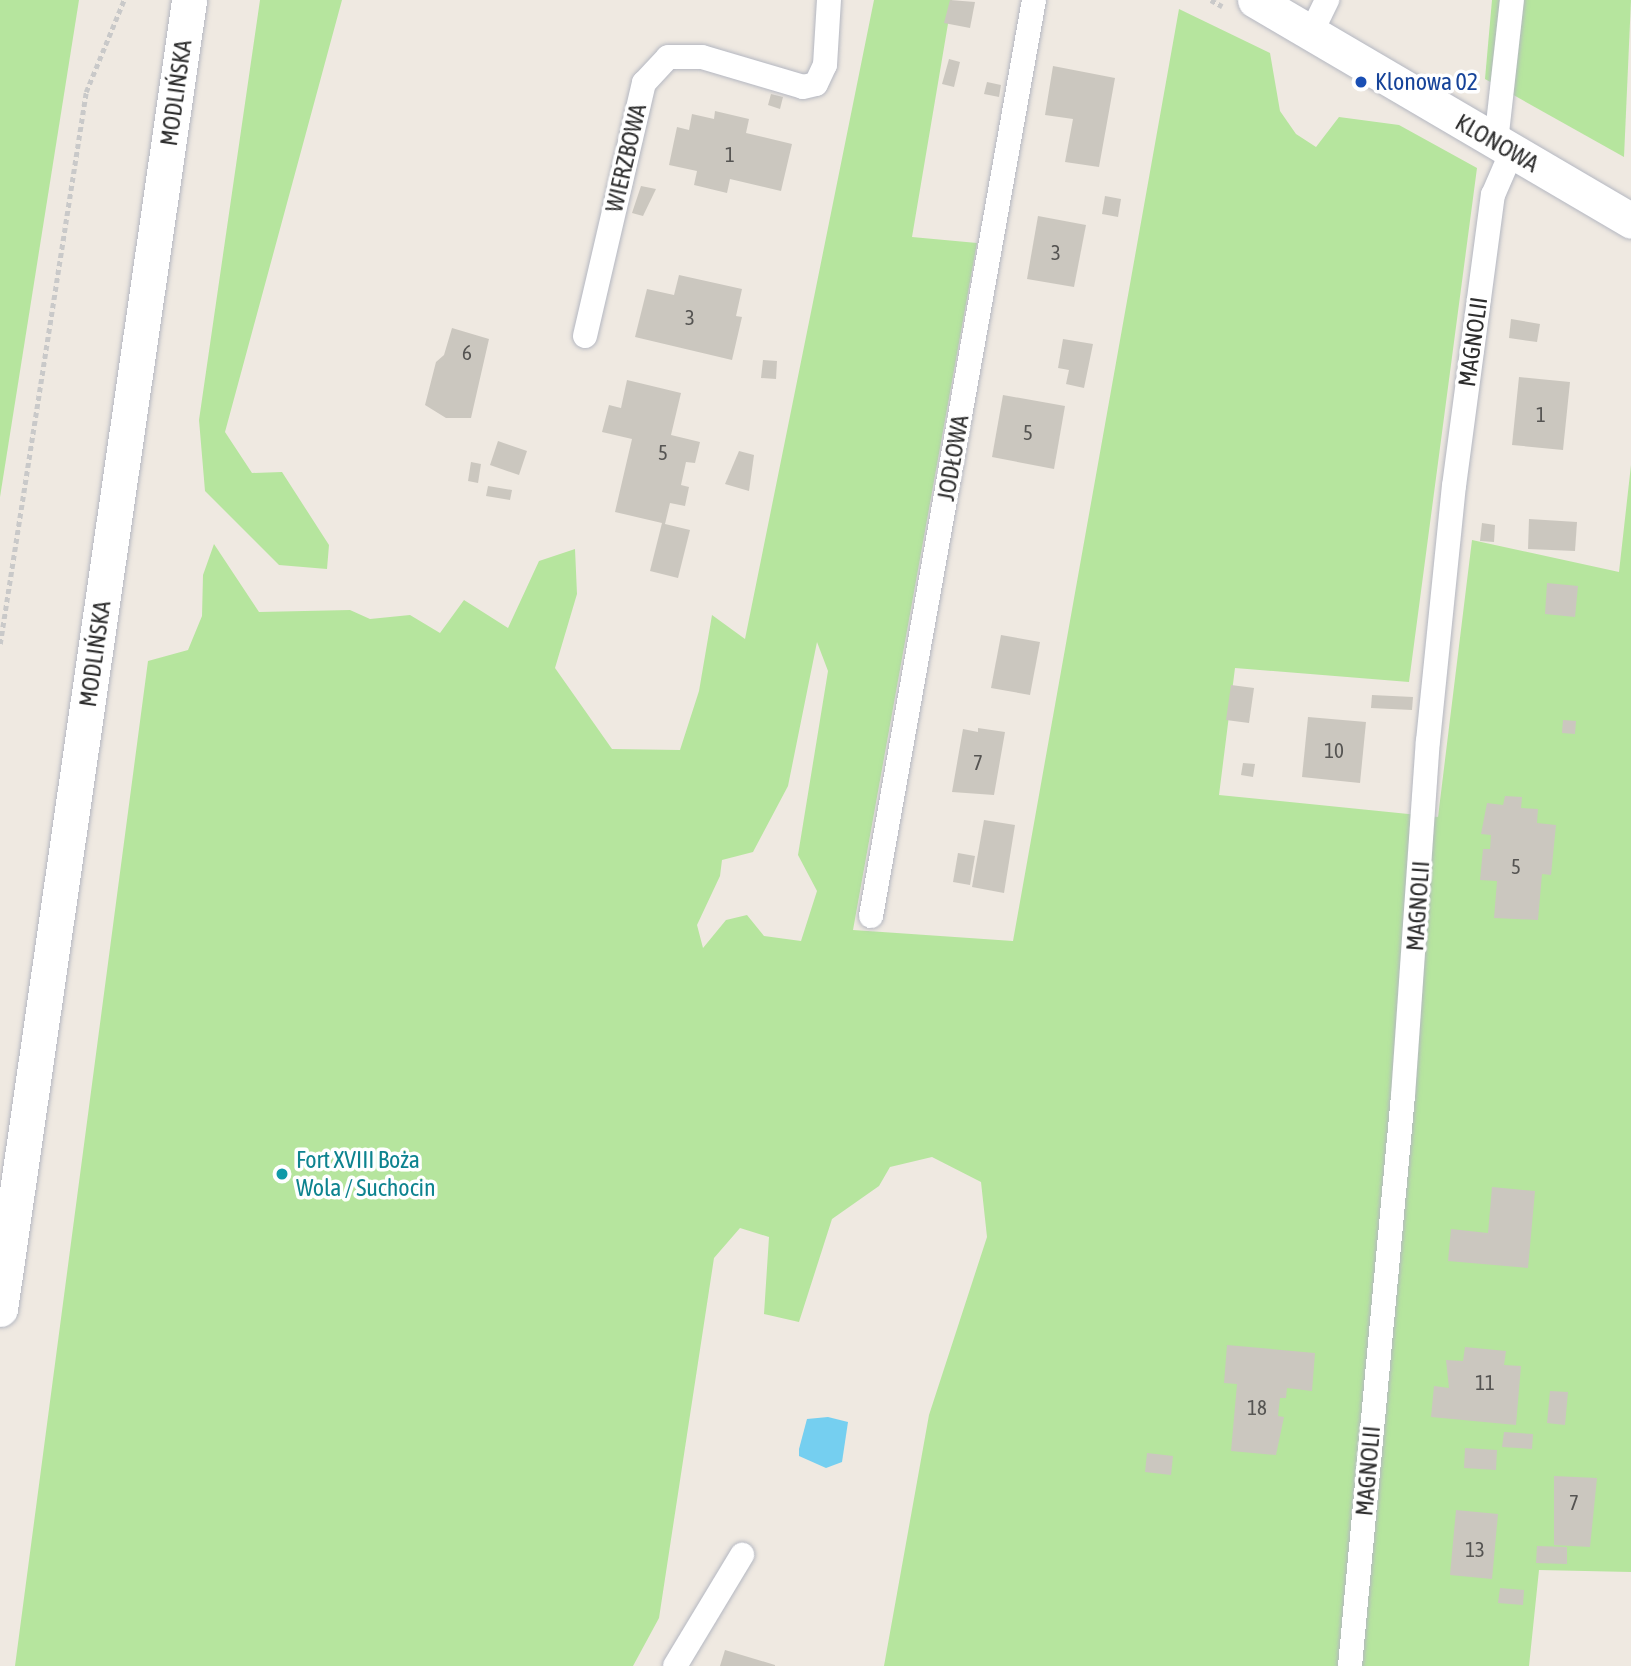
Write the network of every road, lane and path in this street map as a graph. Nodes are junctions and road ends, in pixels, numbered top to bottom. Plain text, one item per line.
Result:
1 (124, 0) edge
2 (189, 0) edge
3 (829, 0) edge
4 (1034, 0) edge
5 (1255, 0) edge
6 (1327, 0) edge
7 (1512, 0) edge
8 (1311, 33) junction
9 (1504, 146) junction
10 (1631, 222) edge
11 (585, 336) dead end
12 (0, 644) edge
13 (872, 916) dead end
14 (0, 1309) edge
15 (742, 1555) dead end
16 (675, 1666) edge
17 (1350, 1666) edge

1 - 12 path
2 - 14 main road, MODLIŃSKA
3 - 11 street, WIERZBOWA
4 - 13 street, JODŁOWA
5 - 8 main road, KLONOWA
6 - 8 street
7 - 9 street, MAGNOLII
8 - 9 main road, KLONOWA
9 - 10 main road, KLONOWA
9 - 17 street, MAGNOLII
15 - 16 street

